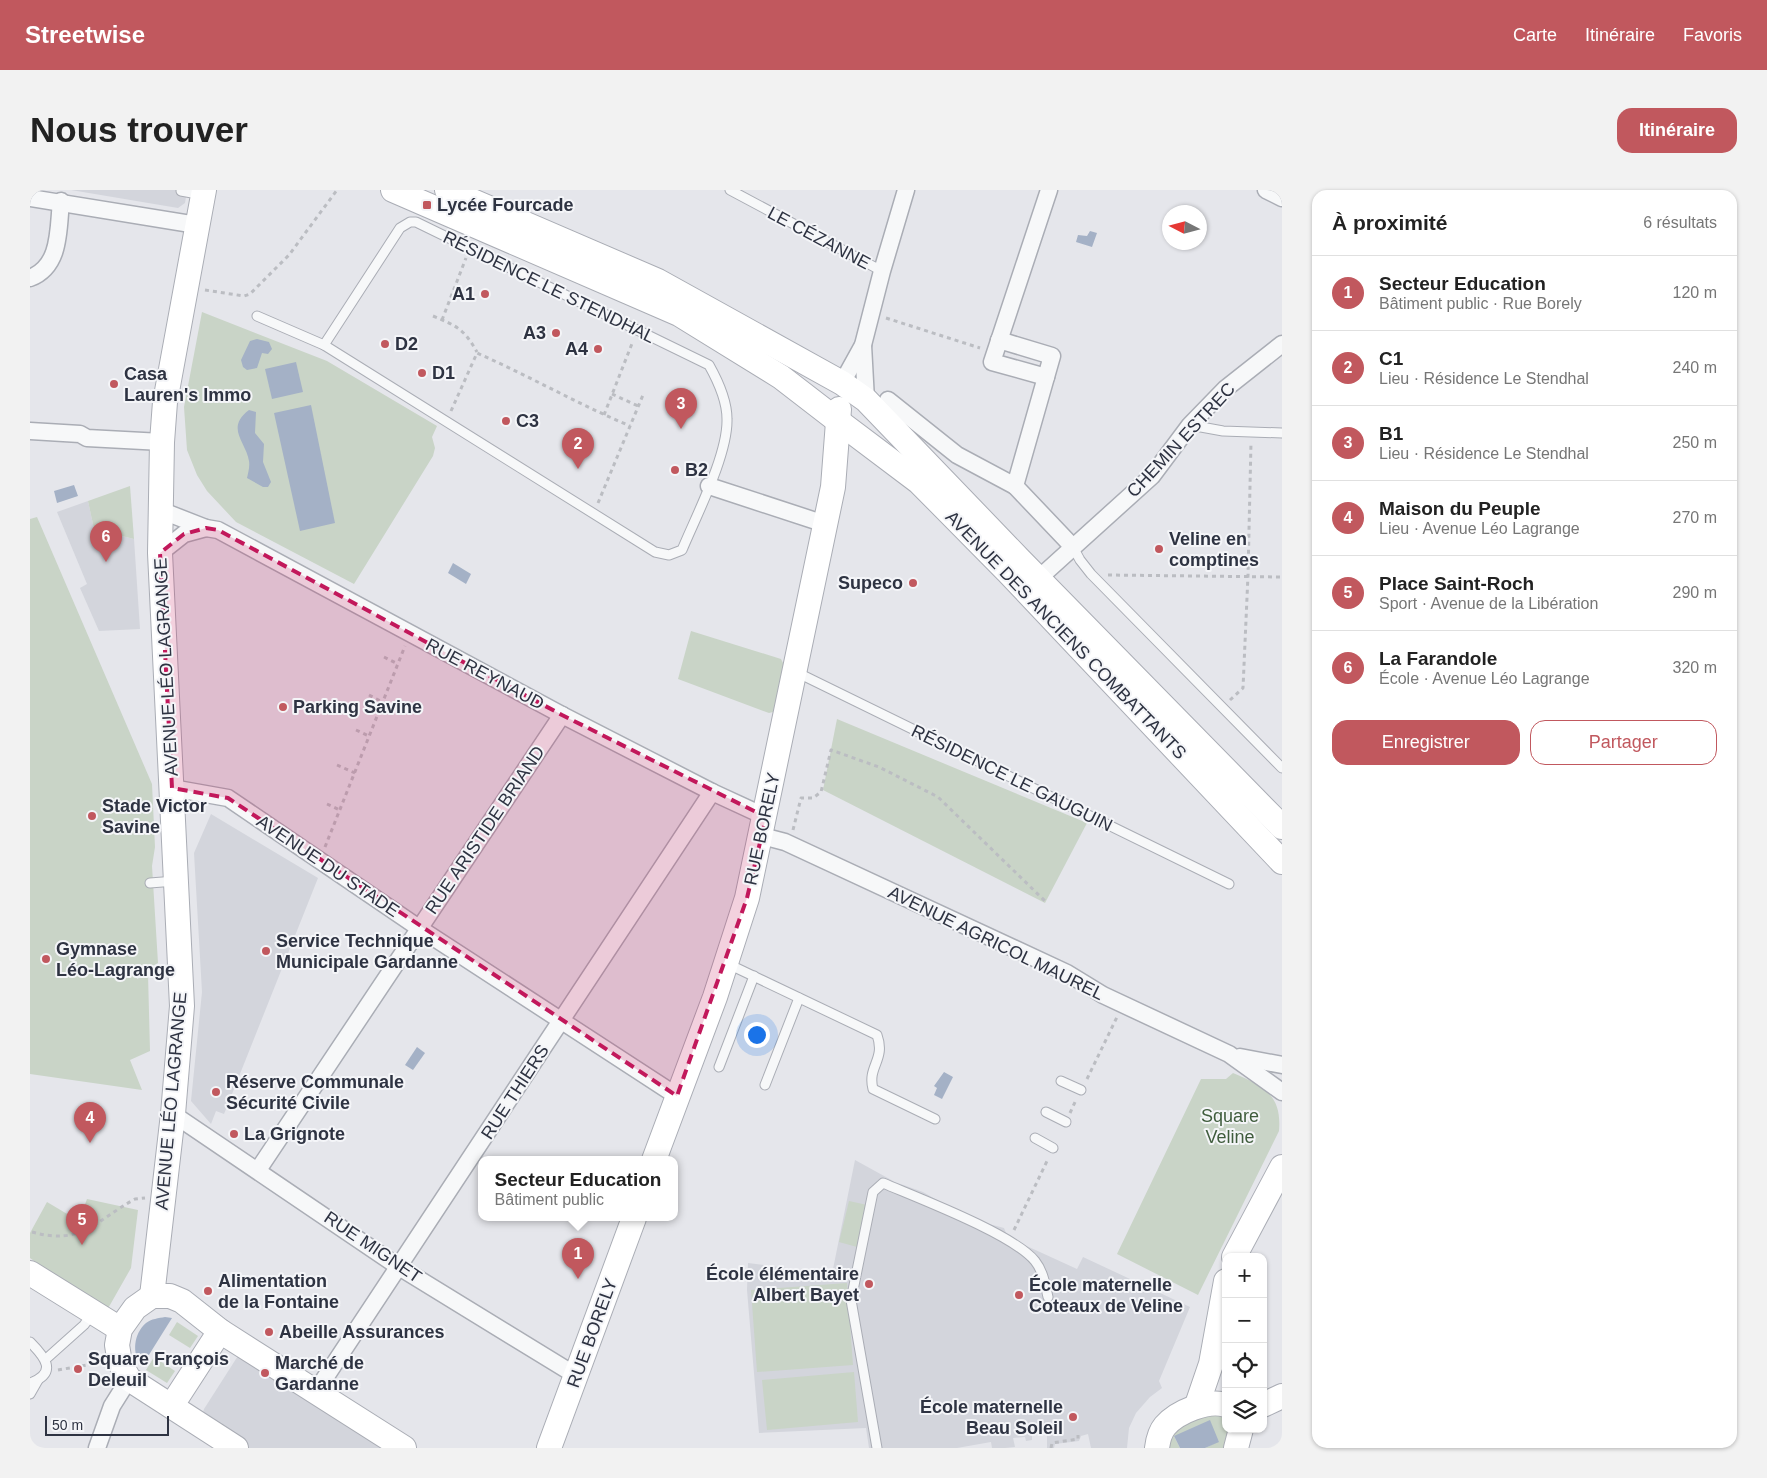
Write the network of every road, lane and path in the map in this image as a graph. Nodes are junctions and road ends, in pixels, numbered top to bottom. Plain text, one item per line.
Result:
1 (336, 190) edge
2 (393, 190) edge
3 (447, 190) edge
4 (730, 190) edge
5 (906, 190) edge
6 (1049, 190) edge
7 (1266, 190) edge
8 (196, 192) edge
9 (30, 198) edge
10 (1282, 198) edge
11 (62, 201) junction
12 (197, 224) junction
13 (470, 248) junction
14 (882, 271) junction
15 (30, 278) edge
16 (198, 289) dead end
17 (257, 316) dead end
18 (433, 316) dead end
19 (884, 318) dead end
20 (442, 320) junction
21 (637, 330) junction
22 (1282, 344) edge
23 (324, 345) junction
24 (863, 345) junction
25 (996, 346) junction
26 (477, 352) junction
27 (1046, 376) junction
28 (842, 383) junction
29 (792, 386) junction
30 (873, 392) junction
31 (612, 394) junction
32 (643, 395) dead end
33 (638, 406) junction
34 (604, 415) junction
35 (446, 421) junction
36 (838, 421) junction
37 (1190, 425) junction
38 (630, 426) junction
39 (30, 431) edge
40 (1251, 432) junction
41 (1282, 433) edge
42 (901, 436) junction
43 (861, 438) junction
44 (162, 442) junction
45 (837, 445) junction
46 (1016, 479) junction
47 (710, 486) junction
48 (833, 487) junction
49 (160, 510) junction
50 (594, 514) junction
51 (825, 524) junction
52 (206, 528) junction
53 (1073, 547) junction
54 (160, 554) junction
55 (1091, 574) junction
56 (1248, 576) junction
57 (1282, 578) edge
58 (1038, 579) junction
59 (409, 634) junction
60 (384, 657) dead end
61 (398, 664) junction
62 (796, 672) junction
63 (369, 695) dead end
64 (382, 702) junction
65 (1221, 707) junction
66 (562, 715) junction
67 (356, 730) dead end
68 (369, 736) junction
69 (337, 764) dead end
70 (1282, 768) edge
71 (355, 773) junction
72 (172, 788) junction
73 (712, 792) junction
74 (327, 804) dead end
75 (340, 810) junction
76 (764, 826) junction
77 (1282, 827) edge
78 (793, 830) dead end
79 (320, 860) junction
80 (1282, 862) edge
81 (177, 881) junction
82 (150, 883) dead end
83 (1229, 884) dead end
84 (1044, 904) dead end
85 (420, 928) junction
86 (726, 963) junction
87 (754, 976) junction
88 (799, 998) junction
89 (562, 1020) junction
90 (1229, 1054) junction
91 (1282, 1065) edge
92 (719, 1067) dead end
93 (1061, 1081) dead end
94 (765, 1085) dead end
95 (1081, 1090) dead end
96 (1282, 1092) edge
97 (677, 1096) junction
98 (1046, 1112) dead end
99 (173, 1114) junction
100 (935, 1119) dead end
101 (1066, 1122) dead end
102 (1034, 1138) dead end
103 (1053, 1148) dead end
104 (655, 1156) edge
105 (1282, 1167) edge
106 (258, 1170) junction
107 (145, 1198) dead end
108 (633, 1221) edge
109 (32, 1232) dead end
110 (1236, 1253) edge
111 (399, 1267) junction
112 (30, 1273) edge
113 (152, 1296) junction
114 (1048, 1296) dead end
115 (1223, 1298) edge
116 (94, 1312) junction
117 (120, 1329) junction
118 (220, 1331) junction
119 (30, 1342) edge
120 (46, 1359) junction
121 (98, 1364) dead end
122 (45, 1372) junction
123 (577, 1373) junction
124 (129, 1379) junction
125 (34, 1381) edge
126 (317, 1390) junction
127 (30, 1394) edge
128 (1282, 1396) edge
129 (1267, 1403) edge
130 (1222, 1404) edge
131 (172, 1405) junction
132 (1197, 1405) junction
133 (1240, 1433) edge
134 (1078, 1435) dead end
135 (97, 1448) edge
136 (236, 1448) edge
137 (404, 1448) edge
138 (549, 1448) edge
139 (877, 1448) edge
140 (1051, 1448) edge
141 (1157, 1448) edge
142 (1236, 1448) edge

1 - 16 path
2 - 29 main road, AVENUE DES ANCIENS COMBATTANTS
3 - 28 main road, AVENUE DES ANCIENS COMBATTANTS
4 - 14 lane, LE CÉZANNE
5 - 14 street
6 - 25 street
7 - 10 street
8 - 12 main road, AVENUE LÉO LAGRANGE
9 - 11 street
11 - 12 street
11 - 15 street
12 - 44 main road, AVENUE LÉO LAGRANGE
13 - 20 path
13 - 21 lane, RÉSIDENCE LE STENDHAL
13 - 23 lane, RÉSIDENCE LE STENDHAL
14 - 24 street
17 - 23 lane, RÉSIDENCE LE STENDHAL
18 - 20 path
19 - 25 path
20 - 26 path
21 - 31 path
21 - 47 lane, RÉSIDENCE LE STENDHAL
22 - 37 street, CHEMIN ESTREC
23 - 35 lane, RÉSIDENCE LE STENDHAL
24 - 28 street
24 - 30 street
25 - 27 street
25 - 27 street
26 - 34 path
26 - 35 path
27 - 46 street
28 - 29 main road
28 - 30 main road, AVENUE DES ANCIENS COMBATTANTS
28 - 36 main road, RUE BORELY
29 - 36 main road, AVENUE DES ANCIENS COMBATTANTS
30 - 42 main road, AVENUE DES ANCIENS COMBATTANTS
30 - 43 main road
30 - 46 street
31 - 33 path
31 - 34 path
32 - 33 path
33 - 38 path
34 - 38 path
35 - 50 lane, RÉSIDENCE LE STENDHAL
36 - 43 main road, AVENUE DES ANCIENS COMBATTANTS
36 - 45 main road, RUE BORELY
37 - 40 lane
37 - 53 street, CHEMIN ESTREC
38 - 50 path
39 - 44 street
40 - 41 lane
40 - 56 path
42 - 43 main road
42 - 58 main road, AVENUE DES ANCIENS COMBATTANTS
43 - 45 main road
43 - 48 main road, RUE BORELY
43 - 80 main road, AVENUE DES ANCIENS COMBATTANTS
44 - 49 main road, AVENUE LÉO LAGRANGE
45 - 48 main road, RUE BORELY
46 - 53 street
47 - 50 lane, RÉSIDENCE LE STENDHAL
47 - 51 street
48 - 51 main road, RUE BORELY
49 - 52 street, RUE REYNAUD
49 - 54 main road, AVENUE LÉO LAGRANGE
51 - 62 main road, RUE BORELY
52 - 54 street
52 - 59 street, RUE REYNAUD
53 - 55 lane
53 - 58 street, CHEMIN ESTREC
54 - 72 main road, AVENUE LÉO LAGRANGE
55 - 56 path
55 - 65 lane
56 - 57 path
56 - 65 path
58 - 77 main road, AVENUE DES ANCIENS COMBATTANTS
59 - 61 path
59 - 66 street, RUE REYNAUD
60 - 61 path
61 - 64 path
62 - 76 main road, RUE BORELY
62 - 83 lane, RÉSIDENCE LE GAUGUIN
63 - 64 path
64 - 68 path
65 - 70 lane
66 - 73 street, RUE REYNAUD
66 - 85 street, RUE ARISTIDE BRIAND
67 - 68 path
68 - 71 path
69 - 71 path
71 - 75 path
72 - 79 street, AVENUE DU STADE
72 - 81 main road, AVENUE LÉO LAGRANGE
73 - 76 street, RUE REYNAUD
73 - 89 street, RUE THIERS
74 - 75 path
75 - 79 path
76 - 86 main road, RUE BORELY
76 - 90 street, AVENUE AGRICOL MAUREL
78 - 84 path
79 - 85 street, AVENUE DU STADE
81 - 82 lane
81 - 99 main road, AVENUE LÉO LAGRANGE
85 - 89 street, AVENUE DU STADE
85 - 106 street, RUE ARISTIDE BRIAND
86 - 87 lane
86 - 97 main road, RUE BORELY
87 - 88 lane
87 - 92 lane
88 - 94 lane
88 - 100 lane
89 - 97 street, AVENUE DU STADE
89 - 111 street, RUE THIERS
90 - 91 street, AVENUE AGRICOL MAUREL
90 - 96 street, AVENUE AGRICOL MAUREL
93 - 95 lane
97 - 104 main road, RUE BORELY
98 - 101 lane
99 - 106 street, RUE MIGNET
99 - 113 main road, AVENUE LÉO LAGRANGE
102 - 103 lane
105 - 110 main road
106 - 111 street, RUE MIGNET
107 - 109 path
108 - 123 main road, RUE BORELY
111 - 123 street, RUE MIGNET
111 - 126 street, RUE THIERS
112 - 116 main road
113 - 117 main road
113 - 118 main road
114 - 139 lane
115 - 132 main road
116 - 117 main road
116 - 120 lane
117 - 124 main road
118 - 126 main road
118 - 131 main road
119 - 120 lane
120 - 122 lane
121 - 122 path
122 - 125 lane
123 - 138 main road, RUE BORELY
124 - 131 main road
124 - 135 street
125 - 127 lane
126 - 137 main road
128 - 129 main road
130 - 132 main road
131 - 136 main road
132 - 141 main road
133 - 142 main road
134 - 140 path

